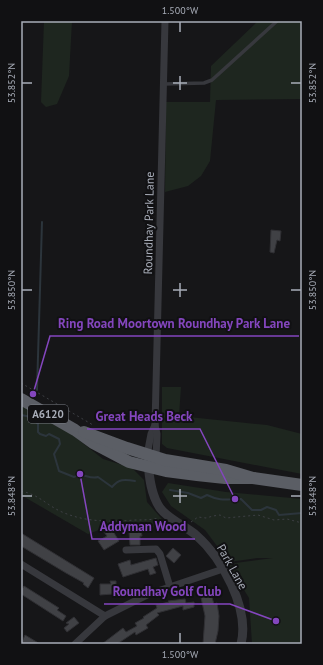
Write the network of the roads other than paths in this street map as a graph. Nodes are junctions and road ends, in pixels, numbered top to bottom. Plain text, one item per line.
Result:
1 (165, 21) edge
2 (277, 21) edge
3 (164, 84) junction
4 (21, 399) edge
5 (152, 462) junction
6 (302, 485) edge
7 (126, 550) dead end
8 (21, 564) edge
9 (223, 569) junction
10 (170, 587) junction
11 (106, 616) junction
12 (76, 644) edge
13 (241, 644) edge

1 - 3 street, Roundhay Park Lane
2 - 3 lane
3 - 5 street, Roundhay Park Lane
4 - 5 highway, A6120
5 - 6 highway, A6120
5 - 9 street, Park Lane
7 - 10 street
8 - 11 street
9 - 10 street
9 - 13 street, Park Lane
10 - 11 street
11 - 12 street

